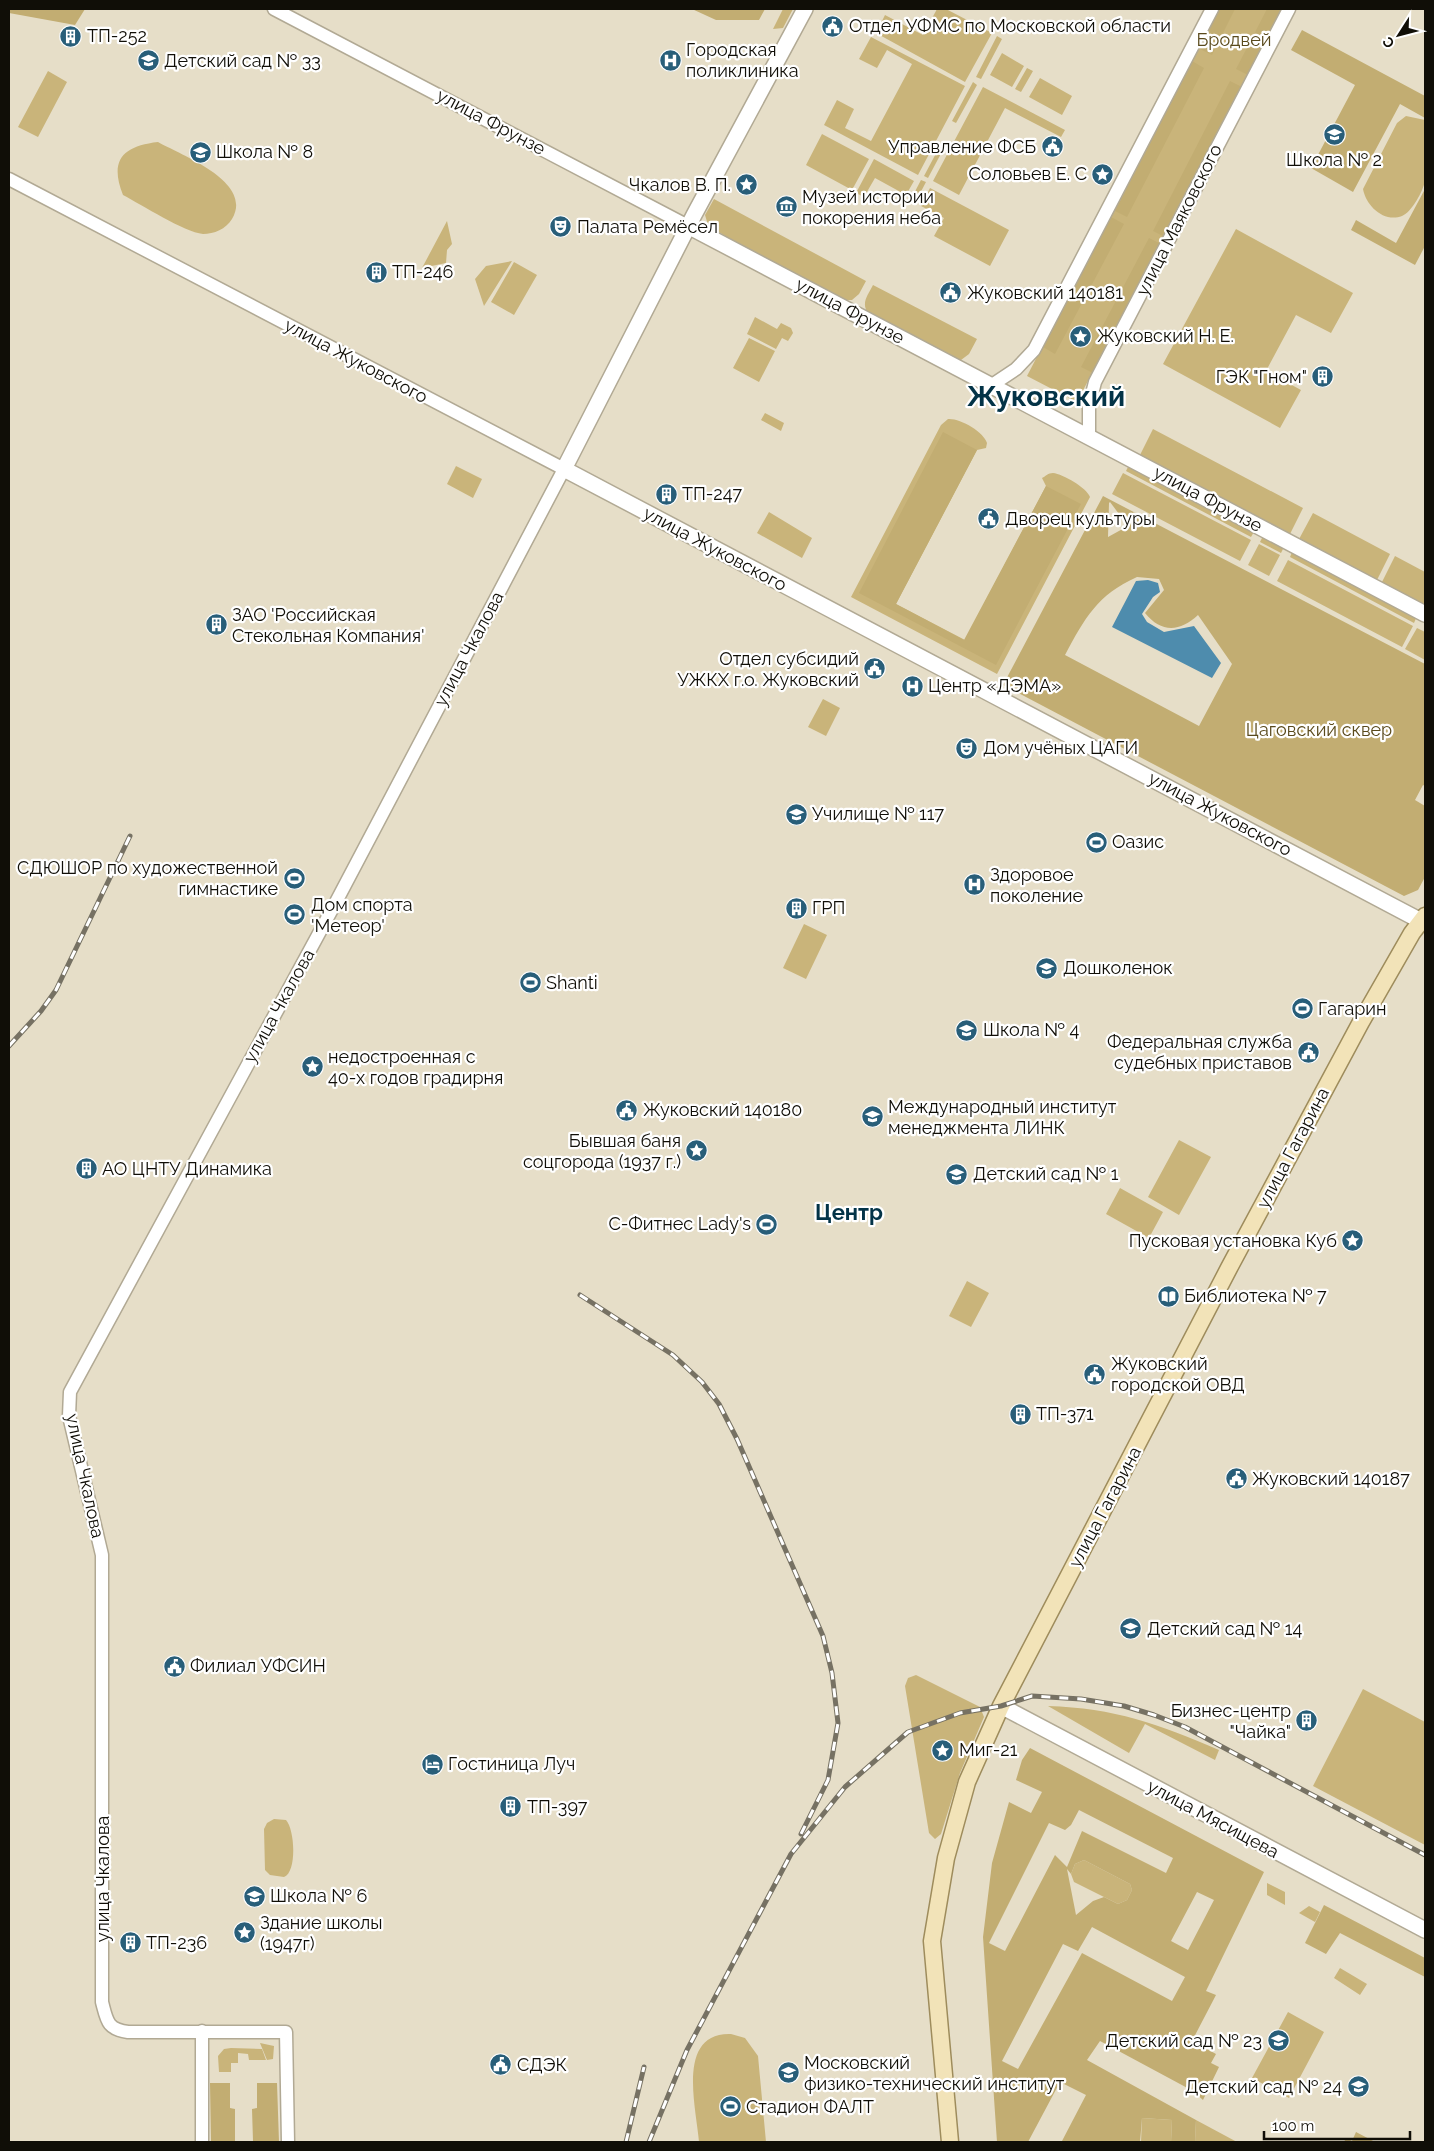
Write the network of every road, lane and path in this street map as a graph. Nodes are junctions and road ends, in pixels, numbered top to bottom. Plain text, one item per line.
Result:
1 (274, 9) edge
2 (805, 9) edge
3 (1212, 9) edge
4 (1289, 9) edge
5 (9, 179) edge
6 (688, 226) junction
7 (992, 385) junction
8 (1089, 436) junction
9 (564, 469) junction
10 (1425, 614) edge
11 (1423, 918) edge
12 (1001, 1706) junction
13 (1425, 1930) edge
14 (202, 2031) junction
15 (202, 2142) edge
16 (288, 2142) edge
17 (950, 2142) edge

1 - 6 street, улица Фрунзе
2 - 6 main road, улица Чкалова
3 - 7 street
4 - 8 street, улица Маяковского
5 - 9 street, улица Жуковского
6 - 7 main road, улица Фрунзе
6 - 9 main road, улица Чкалова
7 - 8 main road, улица Фрунзе
8 - 10 main road, улица Фрунзе
9 - 11 main road, улица Жуковского
9 - 14 street, улица Чкалова
11 - 12 main road, улица Гагарина
12 - 13 main road, улица Мясищева
12 - 17 main road, улица Гагарина
14 - 15 street
14 - 16 street

